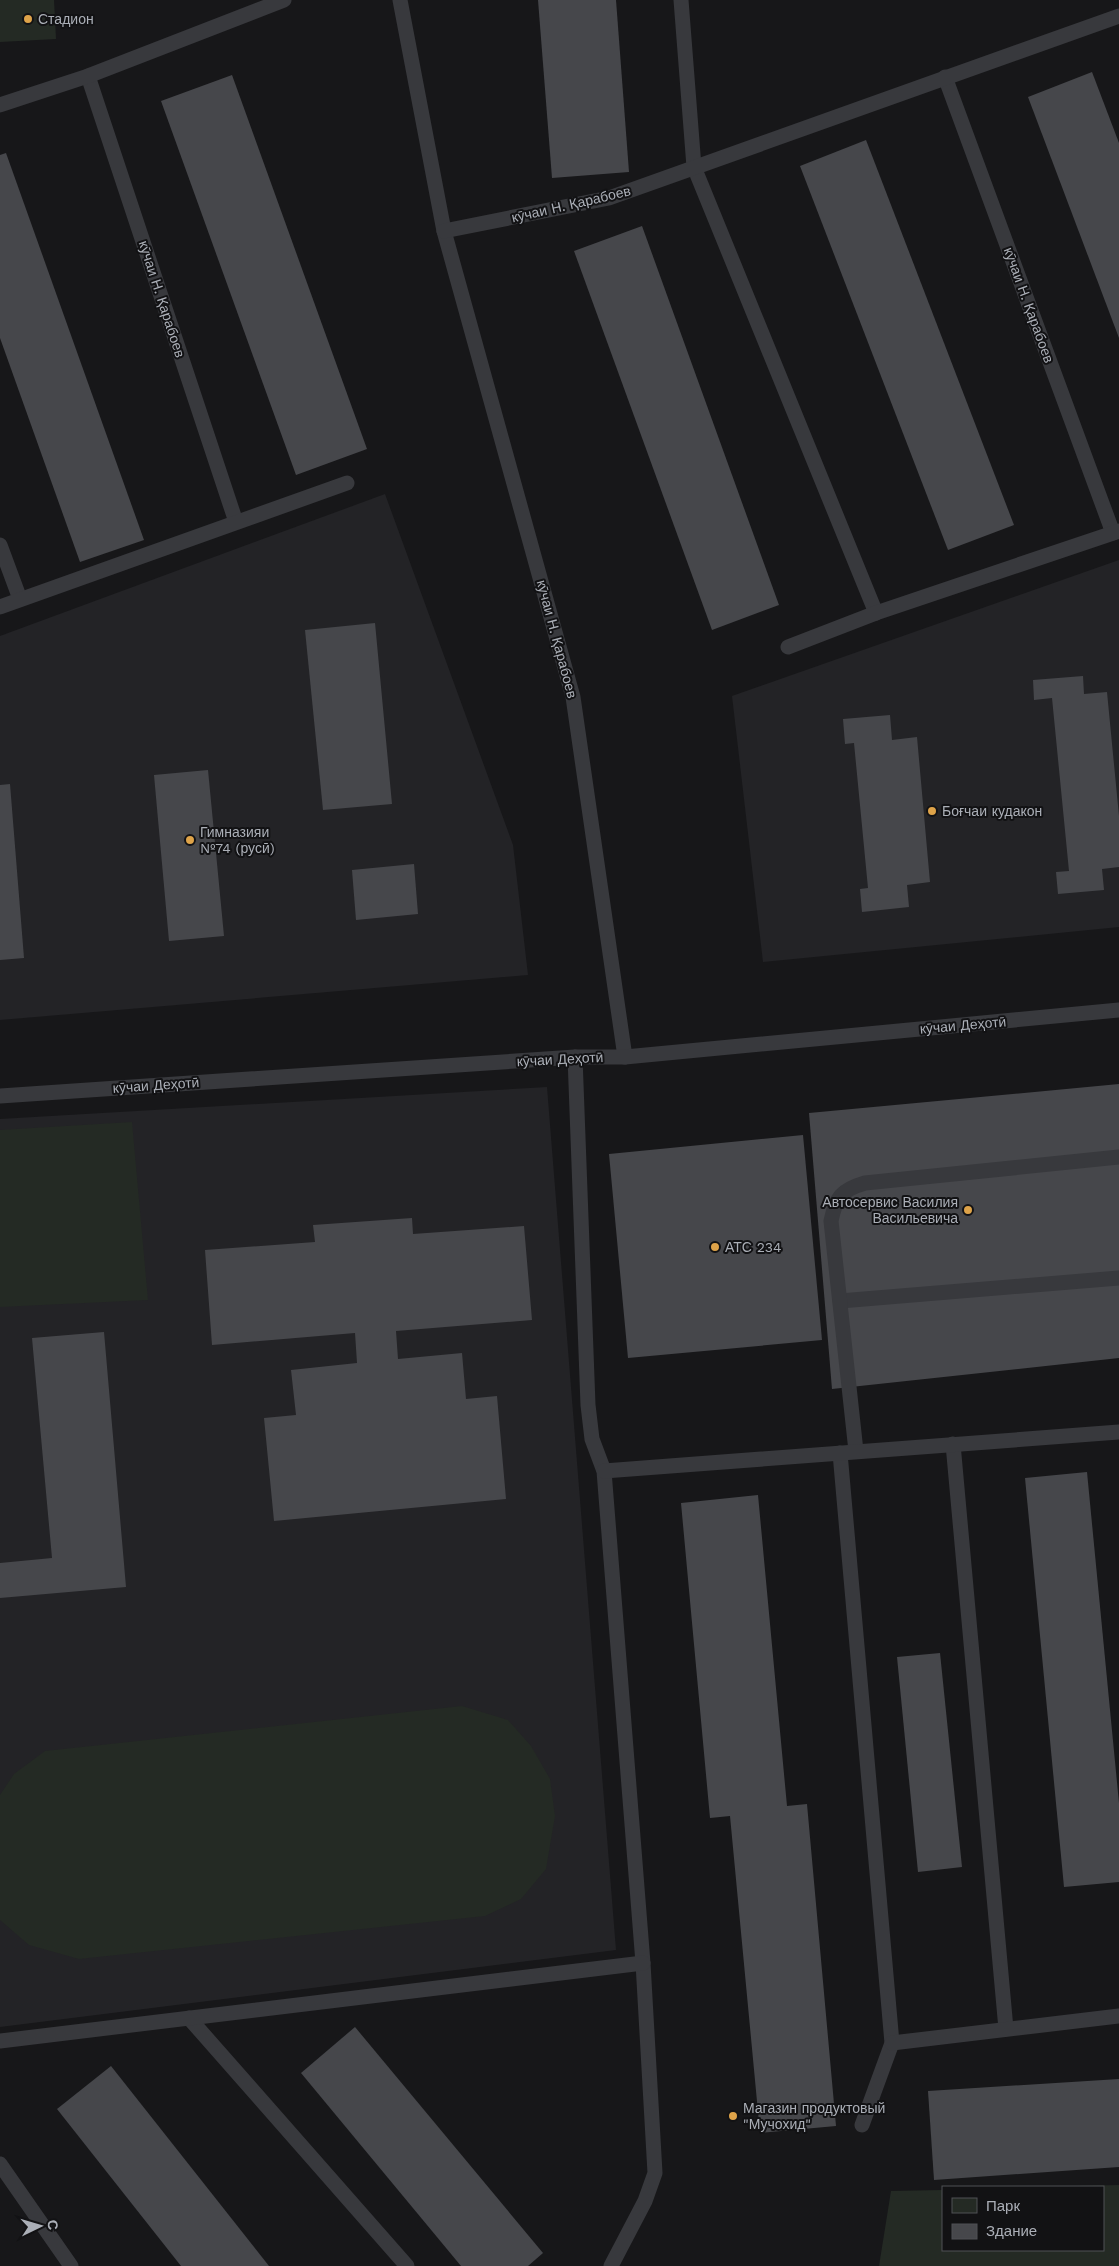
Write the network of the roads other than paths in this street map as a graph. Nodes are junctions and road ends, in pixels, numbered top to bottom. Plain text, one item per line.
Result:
1 (284, 0) edge
2 (400, 0) edge
3 (681, 0) edge
4 (1119, 16) edge
5 (88, 76) junction
6 (945, 77) junction
7 (0, 105) edge
8 (694, 168) junction
9 (444, 231) junction
10 (347, 483) dead end
11 (236, 522) junction
12 (1116, 532) edge
13 (0, 545) edge
14 (20, 599) junction
15 (0, 607) edge
16 (876, 613) junction
17 (788, 647) dead end
18 (1119, 1010) edge
19 (575, 1057) junction
20 (625, 1057) junction
21 (0, 1096) edge
22 (1119, 1157) edge
23 (1119, 1278) edge
24 (840, 1301) junction
25 (1119, 1432) edge
26 (953, 1444) junction
27 (856, 1451) junction
28 (840, 1453) junction
29 (604, 1471) junction
30 (643, 1963) junction
31 (1119, 2016) edge
32 (189, 2018) junction
33 (1006, 2029) junction
34 (0, 2041) edge
35 (892, 2043) junction
36 (862, 2124) dead end
37 (0, 2164) edge
38 (71, 2266) edge
39 (408, 2266) edge
40 (611, 2266) edge

1 - 5 lane
2 - 9 lane, кӯчаи Н. Қарабоев
3 - 8 lane
4 - 6 lane, кӯчаи Н. Қарабоев
5 - 7 lane
5 - 11 lane, кӯчаи Н. Қарабоев
6 - 8 lane, кӯчаи Н. Қарабоев
6 - 12 lane, кӯчаи Н. Қарабоев
8 - 9 lane, кӯчаи Н. Қарабоев
8 - 16 lane
9 - 20 lane, кӯчаи Н. Қарабоев
10 - 11 lane
11 - 14 lane
12 - 16 lane, кӯчаи Н. Қарабоев
13 - 14 lane
14 - 15 lane
16 - 17 lane, кӯчаи Н. Қарабоев
18 - 20 lane, кӯчаи Деҳотӣ
19 - 20 lane, кӯчаи Деҳотӣ
19 - 21 lane, кӯчаи Деҳотӣ
19 - 29 lane
22 - 24 lane
23 - 24 lane
24 - 27 lane
25 - 26 lane
26 - 27 lane
26 - 33 lane
27 - 28 lane
28 - 29 lane
28 - 35 lane
29 - 30 lane
30 - 32 lane
30 - 40 lane
31 - 33 lane
32 - 34 lane
32 - 39 lane
33 - 35 lane
35 - 36 lane
37 - 38 lane

